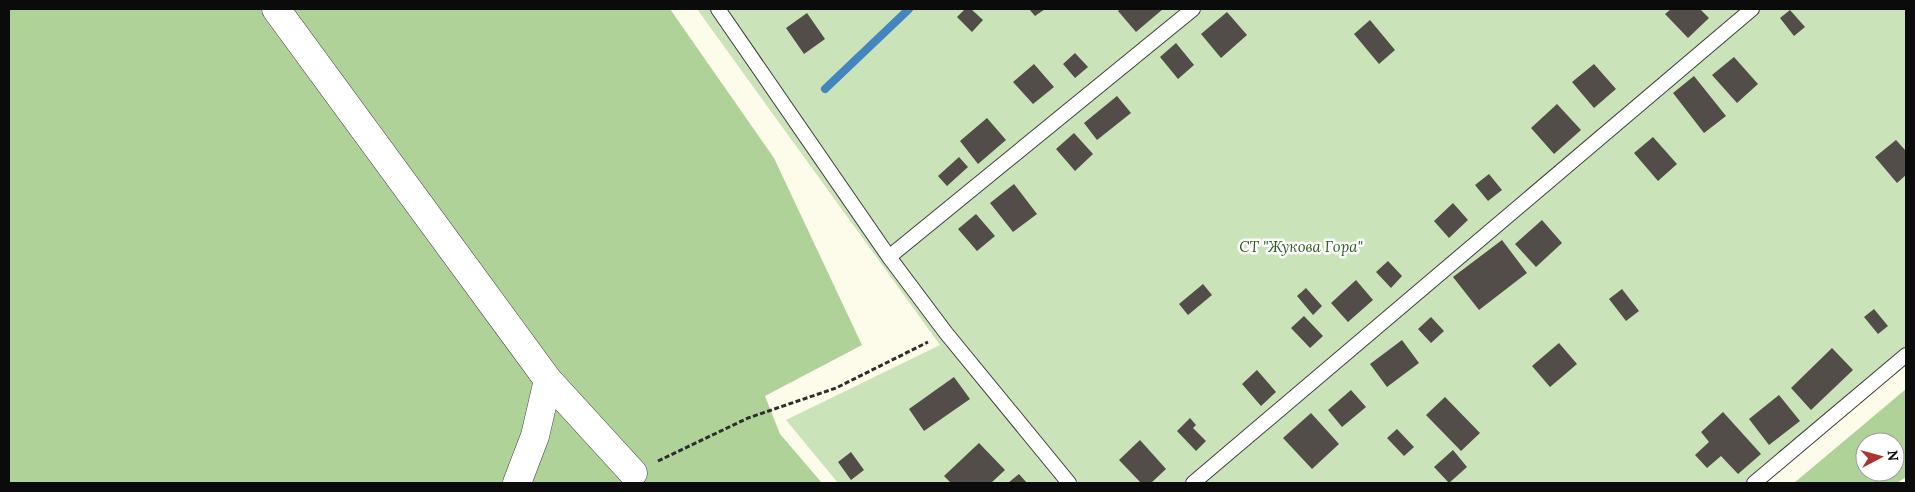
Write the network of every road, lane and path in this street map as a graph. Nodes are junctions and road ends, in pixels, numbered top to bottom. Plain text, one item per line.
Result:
1 (276, 9) edge
2 (718, 9) edge
3 (1193, 9) edge
4 (1752, 9) edge
5 (889, 257) junction
6 (946, 333) junction
7 (1906, 356) edge
8 (548, 380) junction
9 (633, 473) joint
10 (516, 483) edge
11 (1070, 483) edge
12 (1193, 483) edge
13 (1754, 483) edge

1 - 8 street
2 - 5 lane
3 - 5 lane
4 - 12 lane
5 - 6 lane
6 - 9 path
6 - 11 lane
7 - 13 lane
8 - 9 street
8 - 10 street

